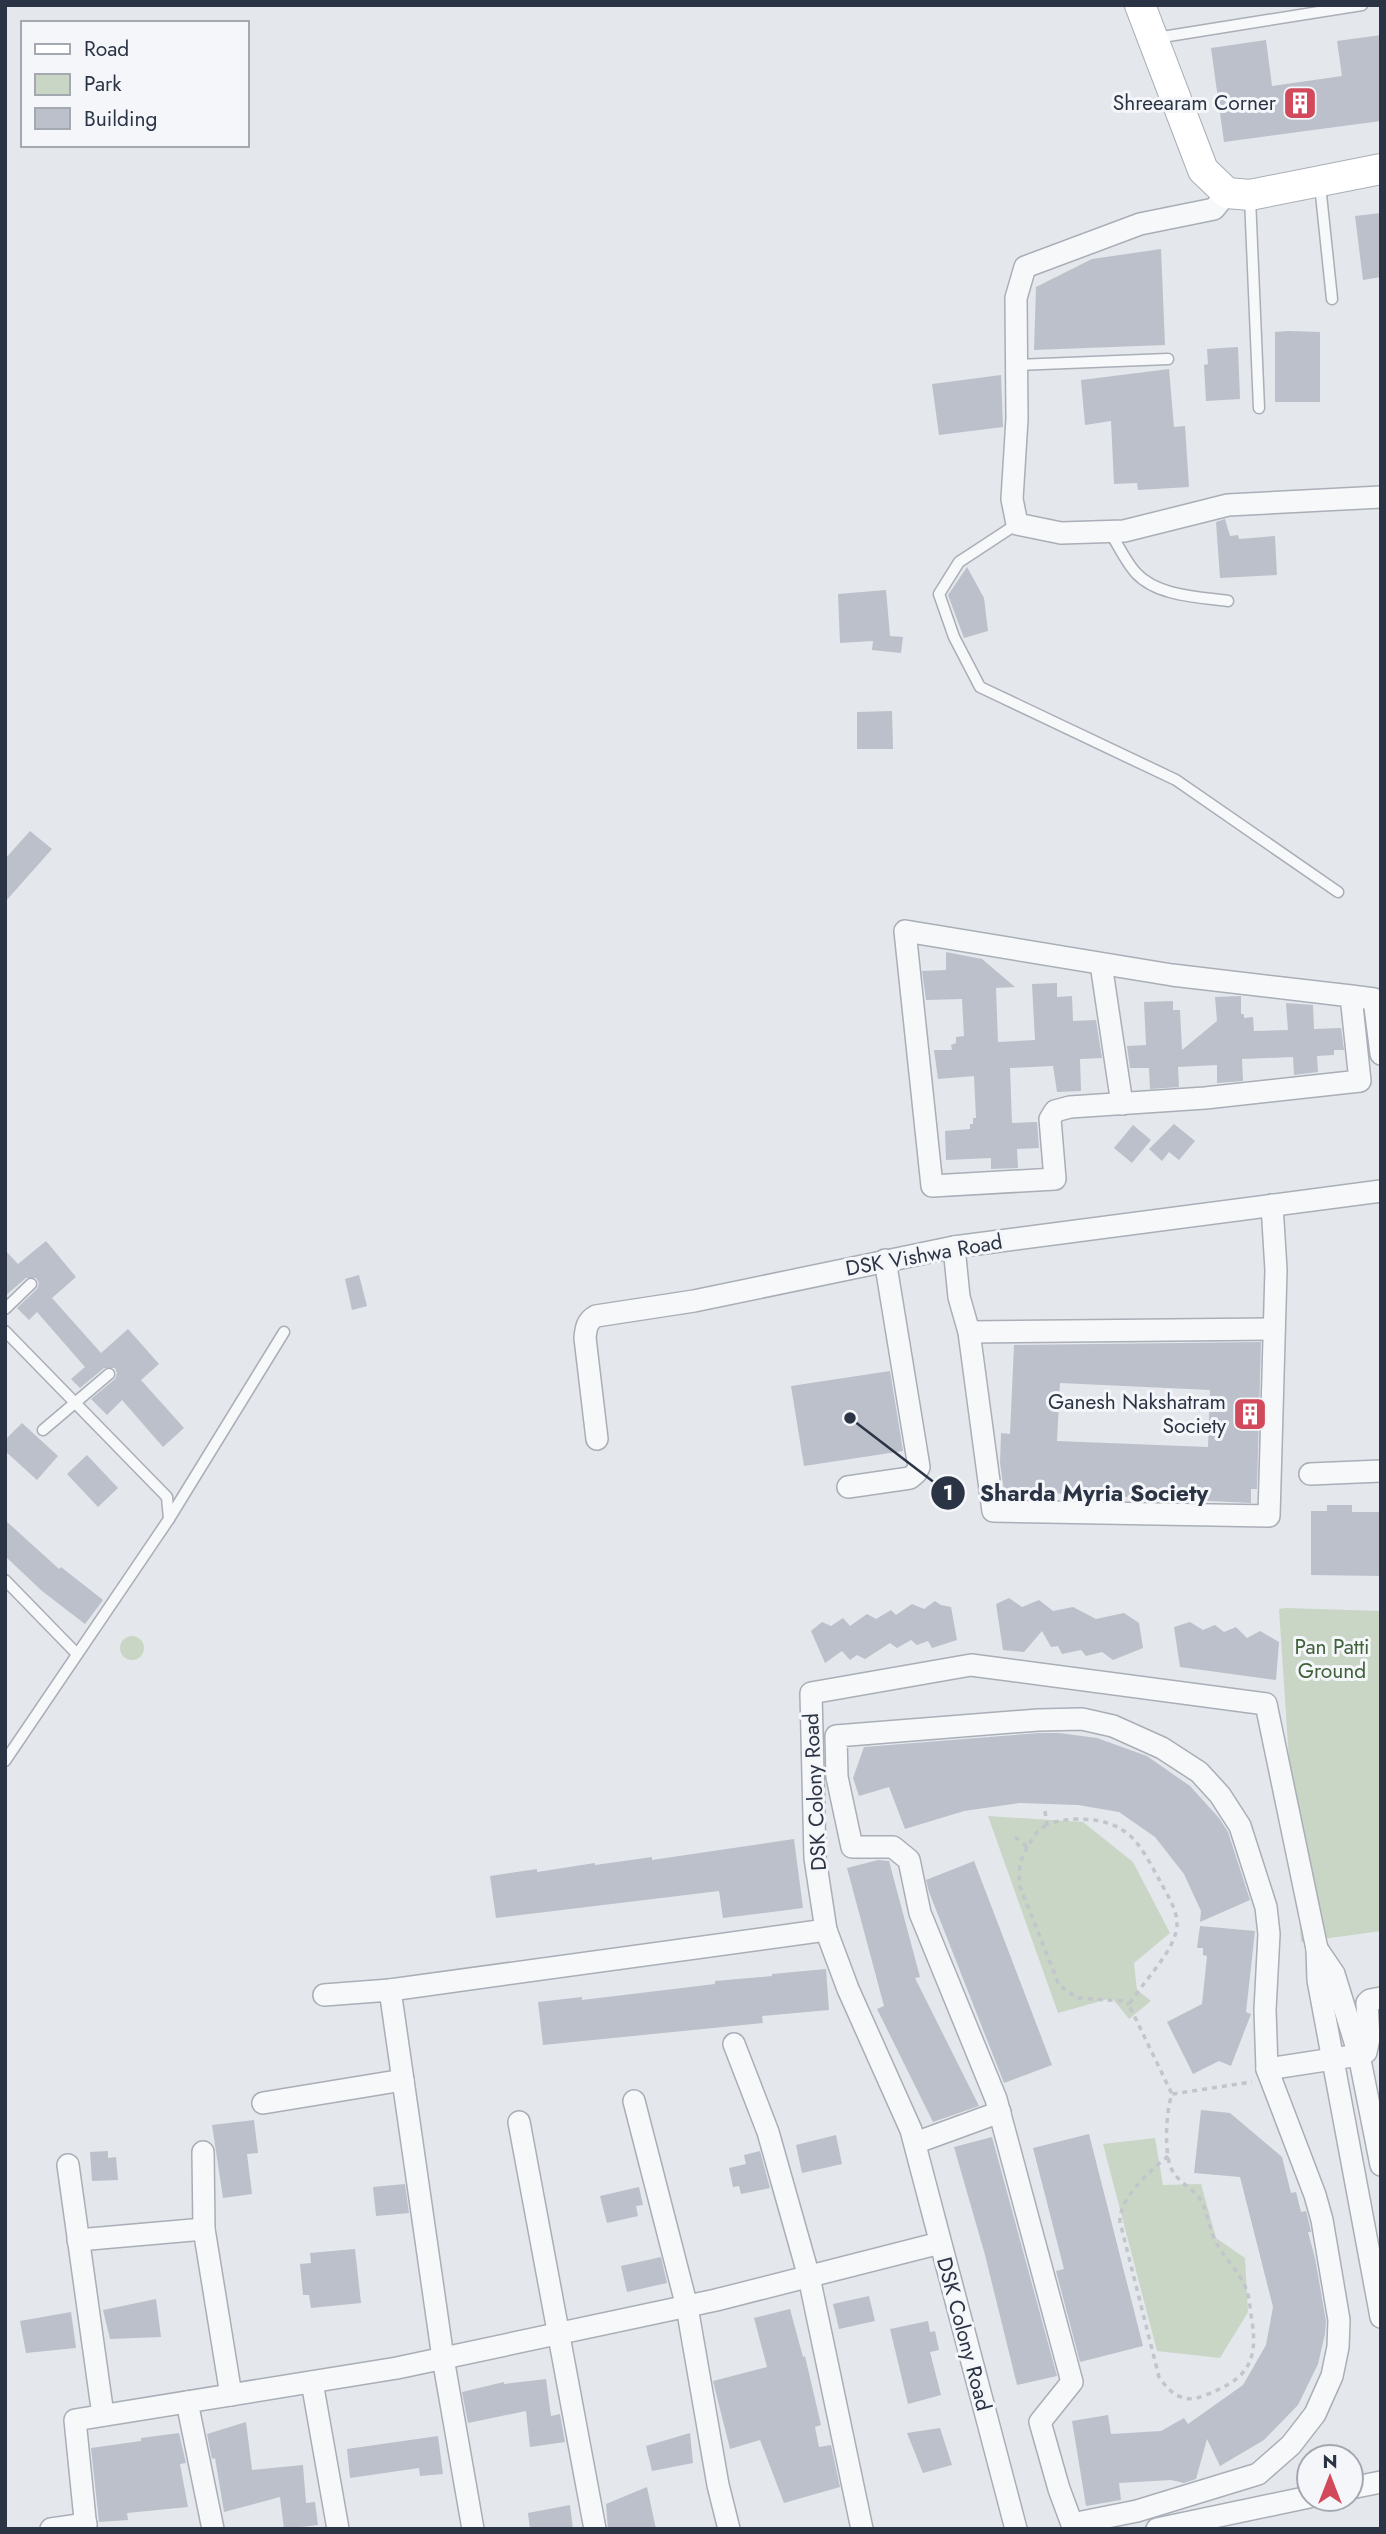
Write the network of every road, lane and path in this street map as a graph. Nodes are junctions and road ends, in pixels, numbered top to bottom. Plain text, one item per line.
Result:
1 (1140, 5) edge
2 (1362, 5) edge
3 (1153, 38) junction
4 (1381, 169) edge
5 (1320, 182) junction
6 (1238, 194) junction
7 (1332, 299) dead end
8 (1168, 359) dead end
9 (1016, 365) junction
10 (1259, 408) dead end
11 (1381, 497) edge
12 (1017, 524) junction
13 (1110, 531) junction
14 (1228, 601) dead end
15 (1338, 892) dead end
16 (1101, 964) junction
17 (1351, 996) junction
18 (1381, 1054) edge
19 (1122, 1104) junction
20 (1381, 1191) edge
21 (1272, 1205) junction
22 (954, 1247) junction
23 (885, 1261) junction
24 (31, 1284) dead end
25 (5, 1309) edge
26 (1274, 1329) junction
27 (5, 1331) edge
28 (284, 1332) dead end
29 (969, 1332) junction
30 (108, 1374) dead end
31 (76, 1403) junction
32 (43, 1430) dead end
33 (597, 1439) dead end
34 (1381, 1471) edge
35 (1310, 1475) dead end
36 (848, 1487) dead end
37 (169, 1518) junction
38 (5, 1580) edge
39 (77, 1654) junction
40 (5, 1761) edge
41 (1045, 1811) dead end
42 (1047, 1824) junction
43 (1015, 1837) dead end
44 (1027, 1847) junction
45 (826, 1930) junction
46 (1317, 1950) junction
47 (390, 1990) junction
48 (324, 1995) dead end
49 (1381, 1998) edge
50 (1129, 2005) junction
51 (734, 2044) dead end
52 (1359, 2055) junction
53 (1334, 2059) junction
54 (1269, 2074) junction
55 (403, 2080) junction
56 (1172, 2094) junction
57 (634, 2101) dead end
58 (263, 2103) dead end
59 (1000, 2112) junction
60 (519, 2122) dead end
61 (915, 2143) junction
62 (203, 2152) dead end
63 (1168, 2156) junction
64 (68, 2165) dead end
65 (1381, 2165) edge
66 (1371, 2208) edge
67 (204, 2229) junction
68 (78, 2240) junction
69 (940, 2243) junction
70 (809, 2277) junction
71 (687, 2307) junction
72 (1381, 2317) edge
73 (557, 2334) junction
74 (443, 2358) junction
75 (312, 2382) junction
76 (231, 2395) junction
77 (187, 2402) junction
78 (103, 2415) junction
79 (1295, 2500) edge
80 (86, 2526) edge
81 (51, 2529) edge
82 (213, 2529) edge
83 (338, 2529) edge
84 (473, 2529) edge
85 (595, 2529) edge
86 (729, 2529) edge
87 (862, 2529) edge
88 (1016, 2529) edge
89 (1157, 2529) edge

1 - 3 street
2 - 3 lane
3 - 6 street
4 - 5 street
5 - 6 street
5 - 7 lane
6 - 9 street
6 - 10 lane
8 - 9 lane
9 - 12 street
11 - 13 street
12 - 13 street
12 - 15 lane
13 - 14 lane
16 - 17 street
16 - 19 street
16 - 19 street
17 - 18 street
17 - 19 street
20 - 21 street, DSK Vishwa Road
21 - 22 street, DSK Vishwa Road
21 - 26 street
22 - 23 street, DSK Vishwa Road
22 - 29 street
23 - 33 street, DSK Vishwa Road
23 - 36 street
24 - 25 lane
26 - 29 street
26 - 29 street
27 - 31 lane
28 - 37 lane
30 - 31 lane
31 - 32 lane
31 - 37 lane
34 - 35 street
37 - 39 lane
38 - 39 lane
39 - 40 lane
41 - 42 path
42 - 44 path
42 - 50 path
43 - 44 path
44 - 50 path
45 - 46 street, DSK Colony Road
45 - 47 street
45 - 61 street, DSK Colony Road
46 - 52 street, DSK Colony Road
46 - 53 street, DSK Colony Road
47 - 48 street
47 - 55 street
49 - 52 street
50 - 56 path
51 - 70 street
52 - 53 street
52 - 65 street, DSK Colony Road
53 - 54 street
53 - 66 street, DSK Colony Road
54 - 56 path
54 - 59 street
54 - 59 street
55 - 58 street
55 - 74 street
56 - 63 path
57 - 71 street
59 - 61 street
60 - 73 street
61 - 69 street, DSK Colony Road
62 - 67 street
63 - 63 path
64 - 68 street
66 - 72 street, DSK Colony Road
67 - 68 street
67 - 76 street
68 - 78 street
69 - 70 street
69 - 88 street, DSK Colony Road
70 - 71 street
70 - 87 street
71 - 73 street
71 - 86 street
73 - 74 street
73 - 85 street
74 - 75 street
74 - 84 street
75 - 76 street
75 - 83 street
76 - 77 street
77 - 78 street
77 - 82 street
78 - 80 street
79 - 89 street
80 - 81 street

